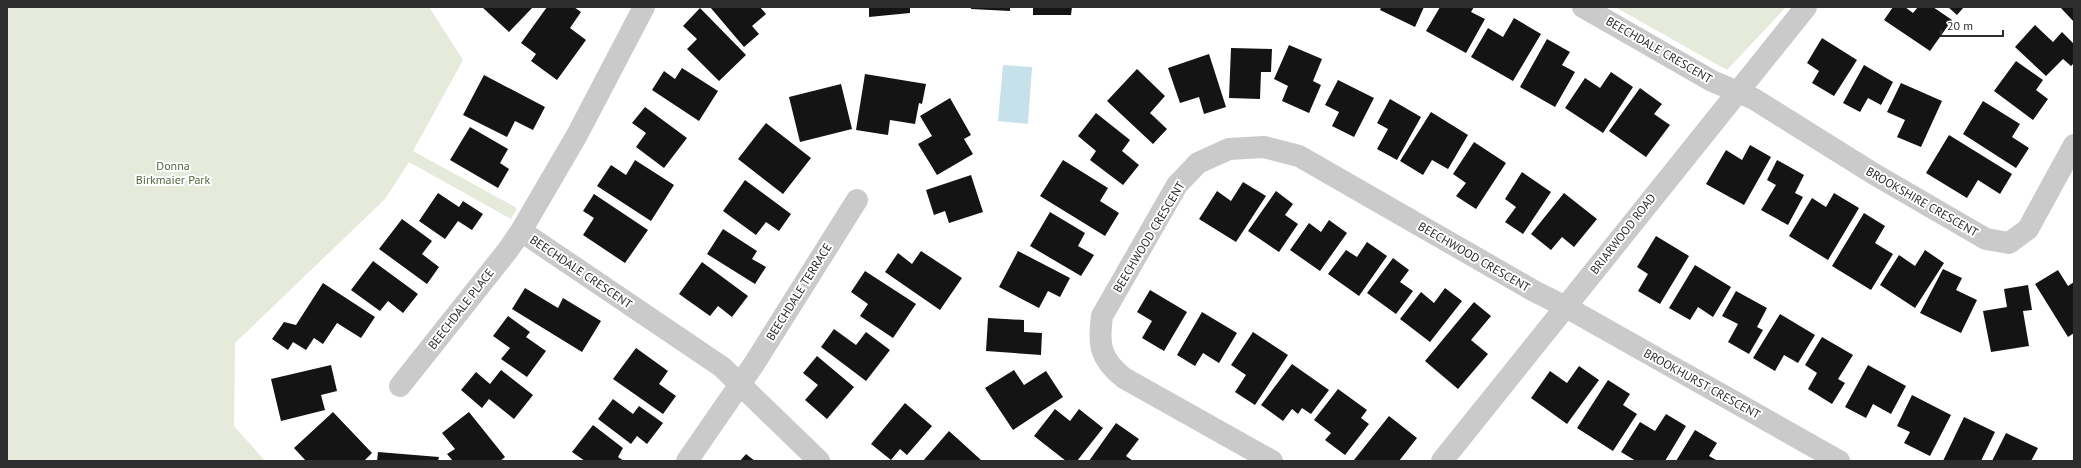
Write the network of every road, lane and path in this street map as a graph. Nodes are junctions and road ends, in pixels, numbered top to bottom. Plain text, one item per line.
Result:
1 (644, 7) edge
2 (1583, 7) edge
3 (1806, 7) edge
4 (1736, 92) junction
5 (2074, 145) edge
6 (856, 200) dead end
7 (521, 231) junction
8 (1566, 307) junction
9 (740, 384) junction
10 (400, 386) dead end
11 (687, 461) edge
12 (819, 461) edge
13 (1272, 461) edge
14 (1442, 461) edge
15 (1839, 461) edge

1 - 7 street, BEECHDALE CRESCENT
2 - 4 street, BEECHDALE CRESCENT
3 - 4 street, BRIARWOOD ROAD
4 - 5 street, BROOKSHIRE CRESCENT
4 - 8 street, BRIARWOOD ROAD
6 - 9 street, BEECHDALE TERRACE
7 - 9 street, BEECHDALE CRESCENT
7 - 10 street, BEECHDALE PLACE
8 - 13 street, BEECHWOOD CRESCENT
8 - 14 street, BRIARWOOD ROAD
8 - 15 street, BROOKHURST CRESCENT
9 - 11 street, BEECHDALE TERRACE
9 - 12 street, BEECHDALE CRESCENT

